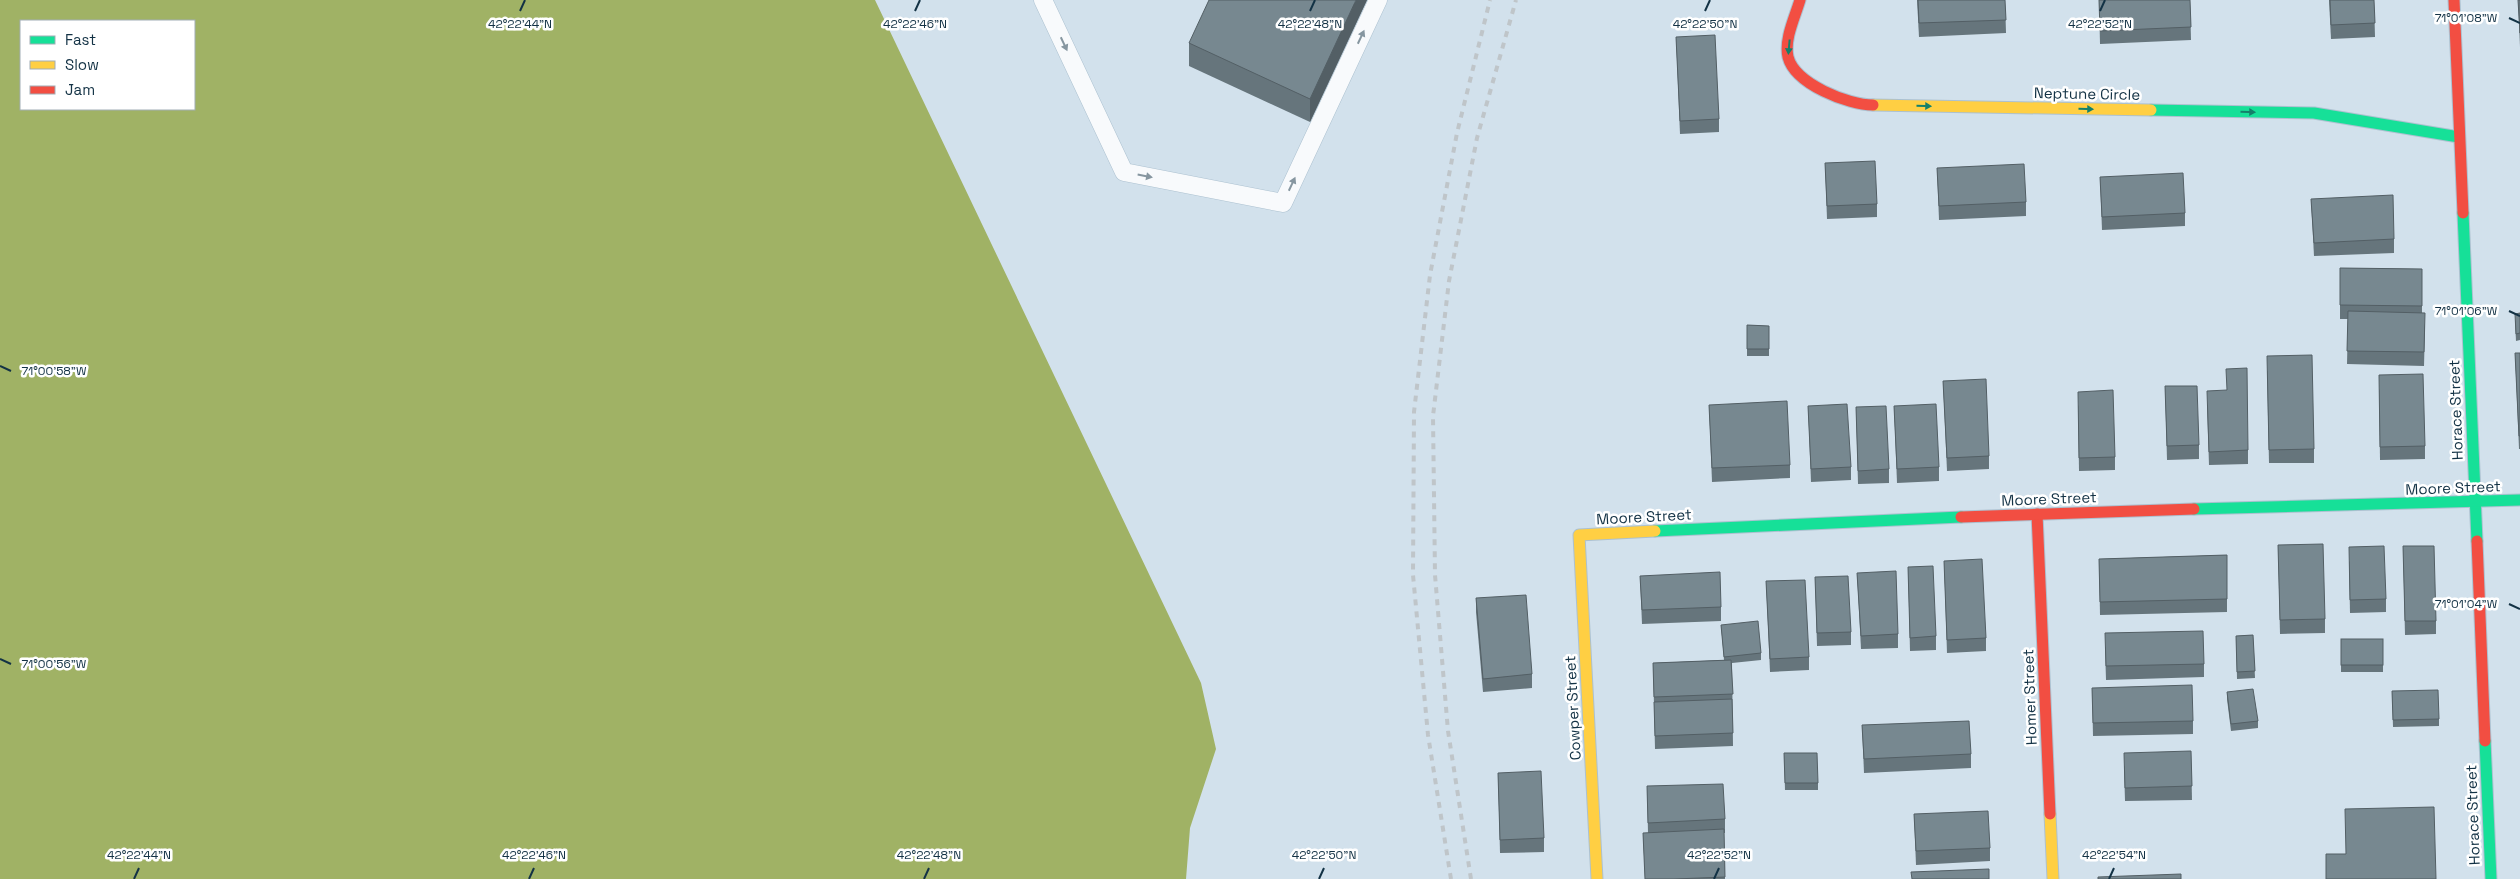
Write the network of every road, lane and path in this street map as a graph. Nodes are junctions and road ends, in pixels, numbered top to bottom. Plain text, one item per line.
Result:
1 (1043, 0) edge
2 (1378, 0) edge
3 (1800, 0) edge
4 (2454, 0) edge
5 (2459, 137) junction
6 (2520, 500) edge
7 (2474, 502) junction
8 (2037, 514) junction
9 (1579, 536) joint
10 (1597, 879) edge
11 (2053, 879) edge
12 (2491, 879) edge

1 -> 2 lane
3 -> 5 street, Neptune Circle
4 - 5 street, Horace Street
5 - 7 street, Horace Street
6 - 7 street, Moore Street
7 - 8 street, Moore Street
7 - 12 street, Horace Street
8 - 9 street, Moore Street
8 - 11 street, Homer Street
9 - 10 street, Cowper Street

